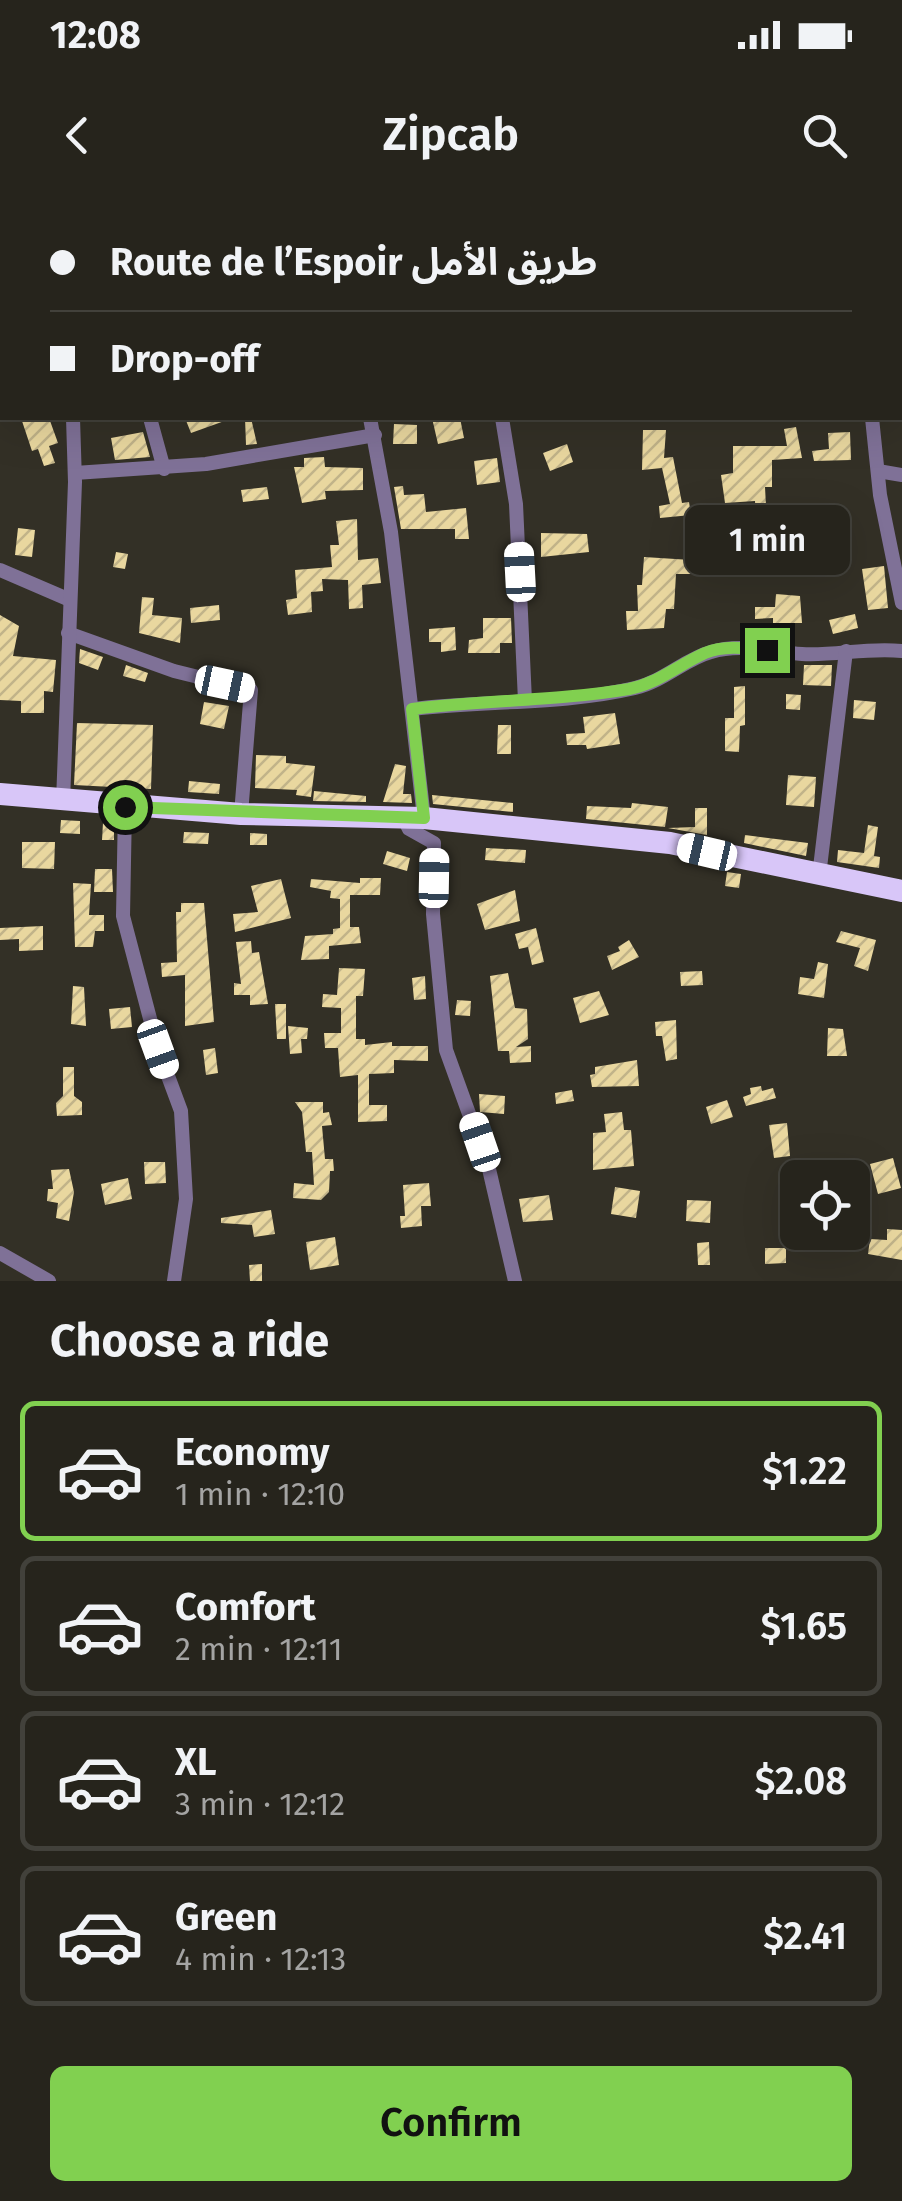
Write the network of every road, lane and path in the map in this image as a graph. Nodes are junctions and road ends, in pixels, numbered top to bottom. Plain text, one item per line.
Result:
1 (73, 420) edge
2 (151, 420) edge
3 (371, 420) edge
4 (502, 420) edge
5 (872, 420) edge
6 (375, 435) junction
7 (164, 469) junction
8 (878, 471) junction
9 (75, 473) junction
10 (902, 475) edge
11 (0, 570) edge
12 (70, 600) junction
13 (902, 603) edge
14 (68, 633) junction
15 (846, 651) junction
16 (902, 651) edge
17 (525, 700) junction
18 (412, 709) junction
19 (0, 794) edge
20 (64, 802) junction
21 (125, 807) junction
22 (242, 814) junction
23 (413, 818) junction
24 (818, 876) junction
25 (902, 891) edge
26 (0, 1253) edge
27 (48, 1281) edge
28 (174, 1281) edge
29 (516, 1281) edge

1 - 9 street
2 - 7 street
3 - 6 street
4 - 17 street
5 - 8 street
6 - 7 street
6 - 18 street
7 - 9 street
8 - 10 street
8 - 13 street
9 - 12 street
11 - 12 street
12 - 14 street
14 - 20 street
14 - 22 street
15 - 16 street
15 - 17 street
15 - 24 street
17 - 18 street
18 - 23 street
19 - 20 highway
20 - 21 highway
21 - 22 highway
21 - 28 street
22 - 23 highway
23 - 24 highway
23 - 29 street
24 - 25 highway
26 - 27 street

